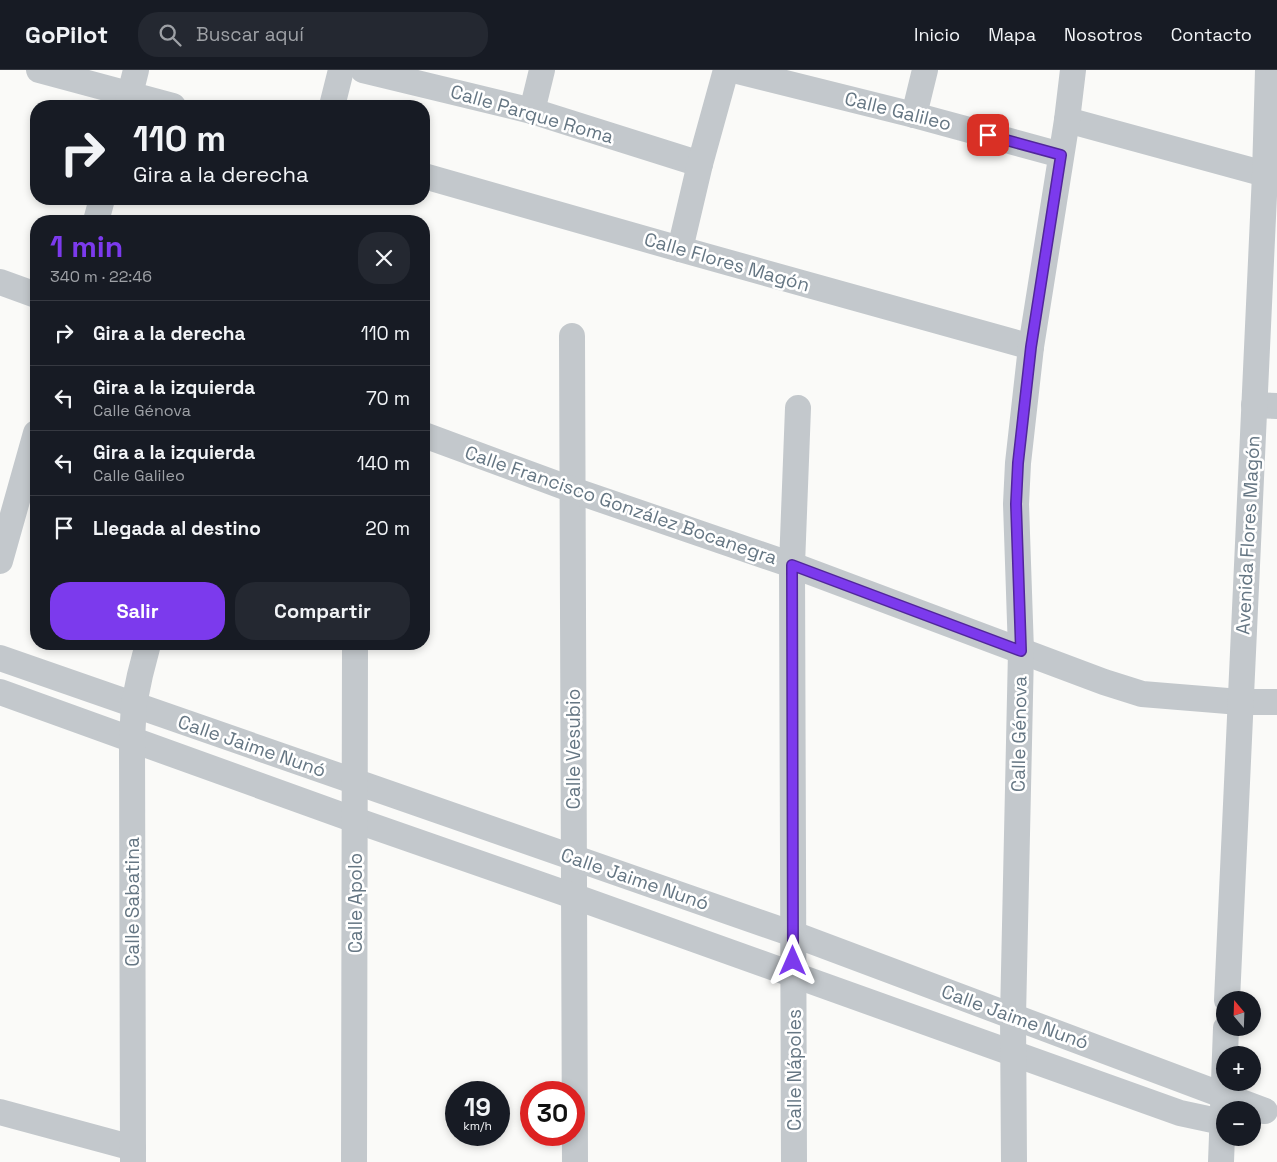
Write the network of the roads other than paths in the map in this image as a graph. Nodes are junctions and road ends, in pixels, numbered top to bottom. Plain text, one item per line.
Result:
1 (38, 70) edge
2 (340, 70) edge
3 (363, 70) edge
4 (542, 70) edge
5 (726, 70) edge
6 (733, 70) edge
7 (925, 70) edge
8 (1073, 70) edge
9 (1268, 70) edge
10 (131, 90) edge
11 (157, 100) edge
12 (333, 100) edge
13 (1272, 101) edge
14 (532, 111) junction
15 (914, 115) junction
16 (1067, 120) junction
17 (1061, 155) junction
18 (700, 164) junction
19 (1265, 174) junction
20 (430, 178) edge
21 (680, 249) junction
22 (0, 282) edge
23 (30, 293) edge
24 (572, 336) dead end
25 (1031, 347) junction
26 (1266, 406) edge
27 (798, 408) dead end
28 (430, 437) edge
29 (30, 454) edge
30 (573, 490) junction
31 (0, 561) edge
32 (792, 565) junction
33 (146, 650) edge
34 (355, 650) edge
35 (1021, 651) junction
36 (0, 658) edge
37 (0, 692) edge
38 (1240, 702) junction
39 (1277, 702) edge
40 (134, 704) junction
41 (132, 739) junction
42 (355, 782) junction
43 (355, 820) junction
44 (574, 857) junction
45 (573, 896) junction
46 (793, 934) junction
47 (793, 974) junction
48 (1227, 991) edge
49 (1013, 1017) junction
50 (1226, 1036) edge
51 (1013, 1053) junction
52 (1223, 1095) junction
53 (1223, 1101) edge
54 (0, 1112) edge
55 (1265, 1112) edge
56 (1216, 1120) edge
57 (1222, 1146) edge
58 (133, 1155) edge
59 (354, 1162) edge
60 (575, 1162) edge
61 (794, 1162) edge
62 (1014, 1162) edge
63 (1221, 1162) edge

1 - 10 street
2 - 12 street
3 - 14 street, Calle Parque Roma
4 - 14 street
5 - 18 street
6 - 15 street, Calle Galileo
7 - 15 street
8 - 16 street, Calle Génova
9 - 13 street, Avenida Flores Magón
10 - 11 street
13 - 19 street, Avenida Flores Magón
14 - 18 street, Calle Parque Roma
15 - 17 street, Calle Galileo
16 - 17 street, Calle Génova
16 - 19 street
17 - 25 street, Calle Génova
18 - 21 street
19 - 26 street, Avenida Flores Magón
20 - 21 street, Calle Flores Magón
21 - 25 street, Calle Flores Magón
22 - 23 street
24 - 30 street, Calle Vesubio
25 - 35 street, Calle Génova
26 - 38 street, Avenida Flores Magón
27 - 32 street, Calle Nápoles
28 - 30 street, Calle Francisco González Bocanegra
29 - 31 street
30 - 32 street, Calle Francisco González Bocanegra
30 - 44 street, Calle Vesubio
32 - 35 street, Calle Francisco González Bocanegra
32 - 46 street, Calle Nápoles
33 - 40 street, Calle Sabatina
34 - 42 street, Calle Apolo
35 - 38 street, Calle Francisco González Bocanegra
35 - 49 street, Calle Génova
36 - 40 street, Calle Jaime Nunó
37 - 41 street, Calle Jaime Nunó
38 - 39 street, Calle Francisco González Bocanegra
38 - 48 street, Avenida Flores Magón
40 - 41 street, Calle Sabatina
40 - 42 street, Calle Jaime Nunó
41 - 43 street, Calle Jaime Nunó
41 - 58 street, Calle Sabatina
42 - 43 street, Calle Apolo
42 - 44 street, Calle Jaime Nunó
43 - 45 street, Calle Jaime Nunó
43 - 59 street, Calle Apolo
44 - 45 street, Calle Vesubio
44 - 46 street, Calle Jaime Nunó
45 - 47 street, Calle Jaime Nunó
45 - 60 street, Calle Vesubio
46 - 47 street, Calle Nápoles
46 - 49 street, Calle Jaime Nunó
47 - 51 street, Calle Jaime Nunó
47 - 61 street, Calle Nápoles
49 - 51 street, Calle Génova
49 - 52 street, Calle Jaime Nunó
50 - 52 street
51 - 56 street, Calle Jaime Nunó
51 - 62 street, Calle Génova
52 - 53 street
52 - 55 street, Calle Jaime Nunó
54 - 58 street
57 - 63 street

